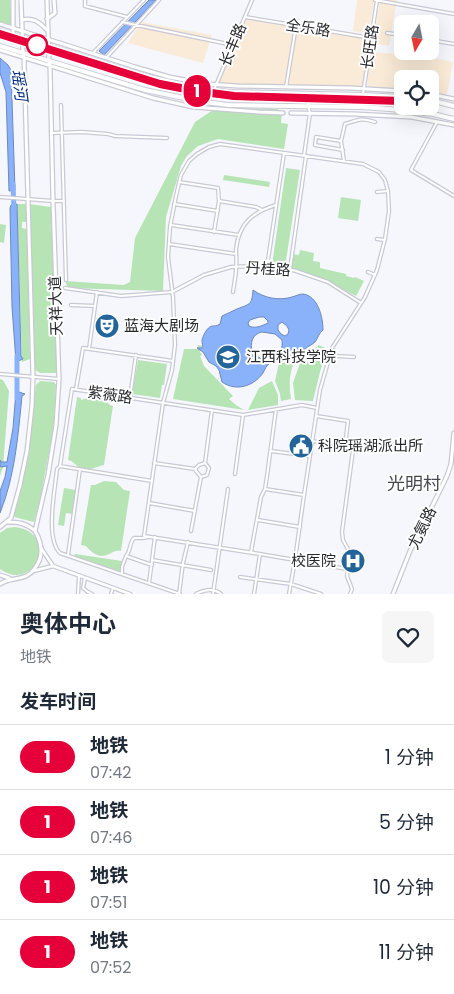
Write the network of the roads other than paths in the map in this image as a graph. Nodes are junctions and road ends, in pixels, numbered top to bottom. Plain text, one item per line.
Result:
1 (13, 0) edge
2 (21, 0) edge
3 (46, 0) edge
4 (54, 0) edge
5 (85, 0) edge
6 (144, 0) edge
7 (160, 0) edge
8 (252, 0) edge
9 (376, 0) edge
10 (454, 14) edge
11 (127, 17) junction
12 (245, 17) junction
13 (47, 19) junction
14 (22, 20) junction
15 (122, 22) junction
16 (0, 24) edge
17 (136, 25) junction
18 (296, 26) junction
19 (13, 28) junction
20 (0, 31) edge
21 (22, 31) junction
22 (47, 31) junction
23 (387, 32) dead end
24 (394, 33) edge
25 (13, 35) junction
26 (22, 38) junction
27 (371, 38) junction
28 (48, 39) junction
29 (439, 42) edge
30 (454, 44) edge
31 (233, 45) junction
32 (0, 46) edge
33 (48, 46) junction
34 (0, 50) edge
35 (23, 53) junction
36 (93, 54) junction
37 (24, 58) junction
38 (106, 58) junction
39 (48, 61) junction
40 (50, 66) junction
41 (216, 85) junction
42 (286, 87) junction
43 (364, 89) junction
44 (214, 90) junction
45 (394, 91) edge
46 (314, 94) junction
47 (363, 95) junction
48 (439, 96) edge
49 (394, 97) edge
50 (454, 99) edge
51 (439, 102) edge
52 (61, 105) dead end
53 (308, 106) junction
54 (454, 106) edge
55 (283, 113) dead end
56 (291, 113) dead end
57 (310, 113) junction
58 (454, 118) edge
59 (375, 122) dead end
60 (437, 122) junction
61 (454, 125) edge
62 (51, 133) junction
63 (62, 133) junction
64 (167, 138) dead end
65 (341, 141) junction
66 (343, 150) junction
67 (284, 153) junction
68 (305, 156) junction
69 (344, 161) junction
70 (179, 182) junction
71 (388, 191) junction
72 (377, 192) dead end
73 (454, 196) edge
74 (0, 197) edge
75 (26, 199) junction
76 (64, 201) junction
77 (219, 201) junction
78 (53, 202) junction
79 (174, 204) junction
80 (276, 206) junction
81 (262, 210) junction
82 (218, 211) junction
83 (171, 225) junction
84 (214, 232) junction
85 (239, 235) junction
86 (377, 239) dead end
87 (385, 240) junction
88 (169, 244) junction
89 (236, 254) junction
90 (237, 267) junction
91 (267, 267) junction
92 (290, 269) junction
93 (368, 272) dead end
94 (375, 275) junction
95 (66, 280) dead end
96 (65, 288) dead end
97 (97, 292) junction
98 (172, 292) junction
99 (233, 292) dead end
100 (361, 302) junction
101 (71, 305) dead end
102 (95, 306) junction
103 (89, 349) junction
104 (330, 354) junction
105 (136, 356) junction
106 (354, 357) dead end
107 (173, 361) junction
108 (0, 374) edge
109 (33, 376) junction
110 (59, 379) junction
111 (76, 390) junction
112 (130, 398) junction
113 (163, 402) junction
114 (317, 408) junction
115 (276, 409) junction
116 (212, 410) junction
117 (243, 415) junction
118 (316, 416) junction
119 (454, 434) edge
120 (312, 441) junction
121 (345, 446) junction
122 (271, 450) junction
123 (310, 456) junction
124 (154, 463) junction
125 (204, 463) junction
126 (60, 466) junction
127 (80, 469) junction
128 (196, 469) junction
129 (235, 474) dead end
130 (201, 476) junction
131 (152, 481) junction
132 (228, 489) dead end
133 (264, 489) junction
134 (304, 495) junction
135 (149, 504) junction
136 (195, 511) junction
137 (257, 520) junction
138 (7, 522) junction
139 (0, 526) edge
140 (300, 527) junction
141 (35, 530) junction
142 (191, 531) dead end
143 (148, 536) junction
144 (155, 537) junction
145 (188, 542) junction
146 (219, 547) junction
147 (41, 548) junction
148 (251, 552) junction
149 (260, 554) junction
150 (68, 555) junction
151 (126, 556) junction
152 (152, 560) junction
153 (295, 560) junction
154 (152, 565) junction
155 (183, 565) junction
156 (52, 566) junction
157 (347, 568) junction
158 (211, 570) dead end
159 (33, 571) junction
160 (122, 574) junction
161 (0, 575) edge
162 (79, 576) junction
163 (240, 577) dead end
164 (85, 578) junction
165 (12, 579) junction
166 (256, 580) junction
167 (149, 583) junction
168 (0, 584) edge
169 (291, 584) junction
170 (113, 588) junction
171 (213, 592) edge
172 (78, 594) edge
173 (92, 594) edge
174 (111, 594) edge
175 (130, 594) edge
176 (179, 594) edge
177 (196, 594) edge
178 (221, 594) edge
179 (254, 594) edge
180 (289, 594) edge
181 (321, 594) edge
182 (350, 594) edge
183 (393, 594) edge

1 - 19 main road
2 - 14 main road, 天祥大道
3 - 13 main road, 天祥大道
4 - 13 main road
5 - 11 street
6 - 11 street
7 - 17 street
8 - 12 street, 长丰路
9 - 10 street
9 - 27 street, 长旺路
11 - 15 street
12 - 18 street, 全乐路
12 - 31 street, 长丰路
13 - 22 main road, 天祥大道
14 - 21 main road, 天祥大道
14 - 22 main road
15 - 17 street
15 - 36 street
16 - 19 main road
17 - 31 street
17 - 38 street
18 - 27 street, 全乐路
18 - 42 street
19 - 21 main road
19 - 25 main road
20 - 25 highway
21 - 26 main road, 天祥大道
21 - 28 main road
22 - 28 main road, 天祥大道
23 - 24 street
25 - 26 highway
26 - 33 highway
26 - 35 main road, 天祥大道
27 - 43 street, 长旺路
28 - 33 main road, 天祥大道
28 - 36 main road
29 - 30 street
31 - 41 street, 长丰路
32 - 35 highway
33 - 39 main road, 天祥大道
33 - 44 highway
34 - 37 main road
35 - 37 main road, 天祥大道
35 - 39 highway
36 - 38 main road
37 - 40 main road
37 - 75 main road, 天祥大道
38 - 41 main road
39 - 40 main road, 天祥大道
39 - 53 highway
40 - 55 main road
40 - 62 main road, 天祥大道
41 - 42 main road
41 - 44 street, 长丰路
42 - 43 main road
43 - 45 main road
43 - 47 street, 长旺路
44 - 46 highway
46 - 47 highway
46 - 53 street
47 - 49 highway
48 - 50 main road
51 - 54 highway
52 - 63 street
53 - 57 street
53 - 58 highway
56 - 57 main road
57 - 60 main road
57 - 68 street
59 - 65 street
60 - 61 main road
60 - 73 street
62 - 63 street
62 - 78 main road, 天祥大道
63 - 64 street
63 - 76 street
65 - 66 street
65 - 66 street
66 - 69 street
67 - 68 street
67 - 70 street
67 - 80 street
68 - 69 street
68 - 92 street
69 - 71 street
70 - 77 street
70 - 79 street
71 - 72 street
71 - 87 street
74 - 75 street
75 - 78 street
75 - 109 main road, 天祥大道
76 - 78 street
76 - 95 street
77 - 81 street
77 - 82 street
78 - 110 main road, 天祥大道
79 - 82 street
79 - 83 street
80 - 81 street
80 - 91 street
81 - 85 street
82 - 84 street
83 - 84 street
83 - 88 street
84 - 85 street
85 - 89 street
86 - 87 street
87 - 94 street
88 - 89 street
88 - 98 street
89 - 90 street
90 - 91 street, 丹桂路
90 - 98 street, 丹桂路
90 - 99 street
91 - 92 street, 丹桂路
92 - 100 street, 丹桂路
93 - 94 street
94 - 100 street
96 - 97 street
97 - 98 street
97 - 102 street
98 - 107 street
100 - 104 street
101 - 102 street
102 - 103 street
103 - 105 street
103 - 111 street
104 - 106 street
104 - 114 street
105 - 107 street
105 - 112 street
107 - 113 street
108 - 109 street
109 - 110 street
109 - 138 main road, 天祥大道
110 - 141 main road, 天祥大道
111 - 112 street, 紫薇路
111 - 126 street, 紫薇路
112 - 113 street, 紫薇路
113 - 116 street, 紫薇路
113 - 124 street
114 - 115 street, 紫薇路
114 - 118 street
115 - 117 street, 紫薇路
115 - 122 street
116 - 117 street, 紫薇路
116 - 125 street
117 - 129 street
118 - 120 street
118 - 121 street
119 - 183 main road, 尤氨路
120 - 121 street
120 - 123 street
121 - 157 street
122 - 123 street
122 - 133 street
123 - 134 street
124 - 128 street
124 - 131 street
125 - 128 street
125 - 130 street
126 - 127 street
126 - 150 street
127 - 131 street
127 - 150 street
128 - 130 street
130 - 136 street
131 - 135 street
132 - 146 street
133 - 134 street
133 - 137 street
134 - 140 street
135 - 136 street
135 - 143 street
136 - 142 street
137 - 140 street
137 - 148 street
138 - 139 main road
138 - 141 main road
140 - 153 street
141 - 147 main road
143 - 144 street
143 - 151 street
144 - 145 street
144 - 152 street
145 - 146 street
145 - 155 street
146 - 148 street
146 - 171 street
147 - 156 street
147 - 159 main road
148 - 149 street
149 - 153 street
149 - 166 street
150 - 160 street
151 - 154 street
151 - 160 street
152 - 154 street
152 - 155 street
153 - 157 street
153 - 169 street
154 - 167 street
155 - 158 street
155 - 176 street
156 - 159 street
156 - 162 street
157 - 182 street
159 - 165 main road
160 - 167 street
161 - 165 main road
162 - 164 street
162 - 172 street
163 - 166 street
164 - 170 street
164 - 173 street
165 - 168 main road
166 - 169 street
166 - 179 street
167 - 176 street
169 - 180 street
169 - 181 street
170 - 174 street
170 - 175 street
171 - 177 street
171 - 178 street

